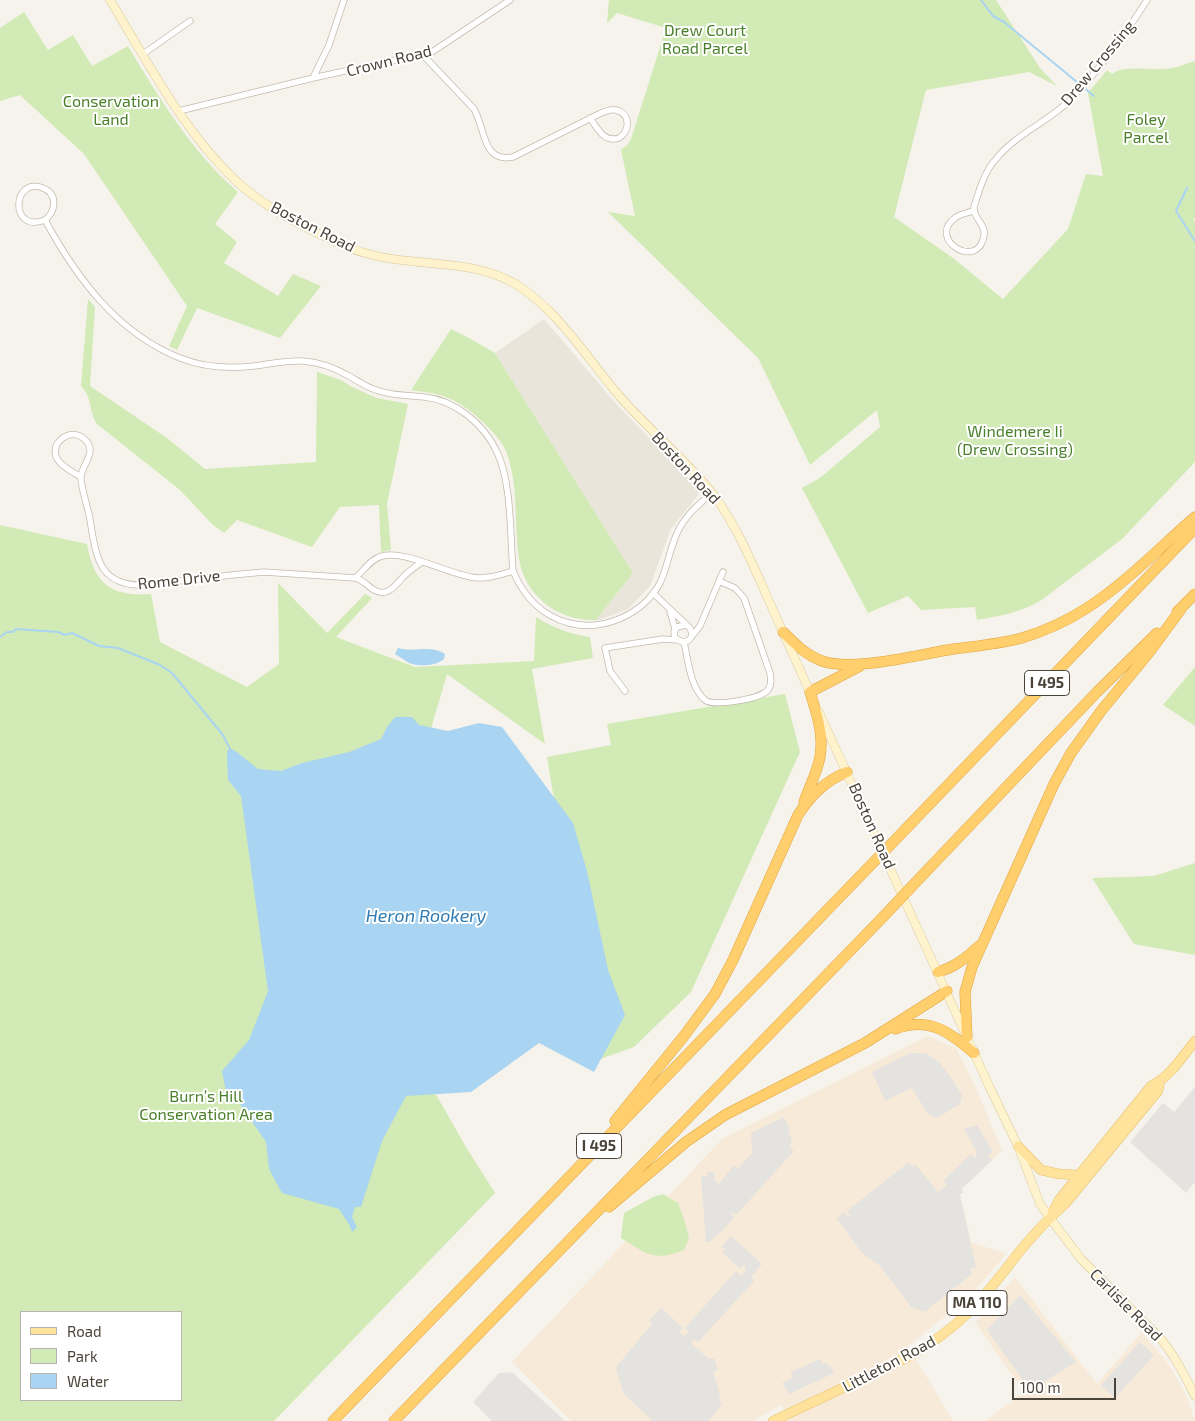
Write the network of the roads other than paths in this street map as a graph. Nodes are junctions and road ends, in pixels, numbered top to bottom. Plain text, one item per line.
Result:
1 (110, 0) edge
2 (344, 0) edge
3 (510, 0) edge
4 (1147, 0) edge
5 (190, 21) dead end
6 (143, 54) junction
7 (423, 55) junction
8 (313, 78) junction
9 (179, 111) junction
10 (590, 118) junction
11 (973, 211) junction
12 (45, 220) junction
13 (81, 477) junction
14 (712, 493) junction
15 (1195, 517) edge
16 (1195, 528) edge
17 (422, 562) junction
18 (513, 571) junction
19 (723, 572) dead end
20 (355, 578) junction
21 (719, 581) junction
22 (653, 593) junction
23 (1195, 594) edge
24 (669, 609) junction
25 (1181, 609) junction
26 (704, 615) junction
27 (687, 626) junction
28 (675, 631) junction
29 (783, 632) junction
30 (692, 636) junction
31 (663, 639) junction
32 (677, 640) junction
33 (684, 642) junction
34 (863, 664) junction
35 (625, 691) dead end
36 (810, 692) junction
37 (847, 772) junction
38 (800, 810) junction
39 (983, 942) junction
40 (938, 972) junction
41 (947, 992) junction
42 (875, 1037) junction
43 (967, 1037) junction
44 (1195, 1041) edge
45 (974, 1053) junction
46 (1160, 1082) junction
47 (1018, 1146) junction
48 (584, 1161) junction
49 (1079, 1175) junction
50 (1050, 1218) junction
51 (579, 1231) junction
52 (1195, 1396) edge
53 (333, 1421) edge
54 (394, 1421) edge
55 (773, 1421) edge

1 - 6 main road, Boston Road
2 - 8 street, Crown Road
3 - 7 street, Crown Road
4 - 11 street, Drew Crossing
5 - 6 street
6 - 9 main road, Boston Road
7 - 8 street, Crown Road
7 - 10 street
8 - 9 street, Crown Road
9 - 14 main road, Boston Road
10 - 10 street
11 - 11 street
12 - 12 street
12 - 18 street
13 - 13 street
13 - 20 street, Rome Drive
14 - 22 street
14 - 29 main road, Boston Road
15 - 34 highway
16 - 48 highway, I 495, bridge
17 - 18 street
17 - 20 street
17 - 20 street, Rome Drive
18 - 22 street
19 - 21 street
21 - 26 street
21 - 33 street
22 - 24 street
23 - 25 highway, I 495
24 - 27 street
24 - 28 street
25 - 39 highway
25 - 51 highway, I 495, bridge
26 - 27 street
26 - 30 street
27 - 28 street
27 - 30 street
28 - 31 street
28 - 32 street
29 - 34 highway
29 - 36 main road, Boston Road
30 - 33 street
31 - 32 street
31 - 35 street
32 - 33 street
34 - 36 highway
36 - 37 main road, Boston Road
36 - 38 highway
37 - 38 highway
37 - 40 main road, Boston Road
38 - 48 highway
39 - 40 highway
39 - 43 highway
40 - 41 main road, Boston Road
41 - 42 highway
41 - 43 main road, Boston Road
42 - 45 highway
42 - 51 highway
43 - 45 main road, Boston Road
44 - 46 main road, Littleton Road / MA 110
45 - 47 main road, Boston Road
46 - 49 main road, Littleton Road / MA 110
46 - 50 main road, Littleton Road / MA 110
47 - 49 main road
47 - 50 main road, Boston Road
48 - 53 highway, I 495
49 - 50 main road, Littleton Road / MA 110
50 - 52 main road, Carlisle Road
50 - 55 main road, Littleton Road / MA 110
51 - 54 highway, I 495

